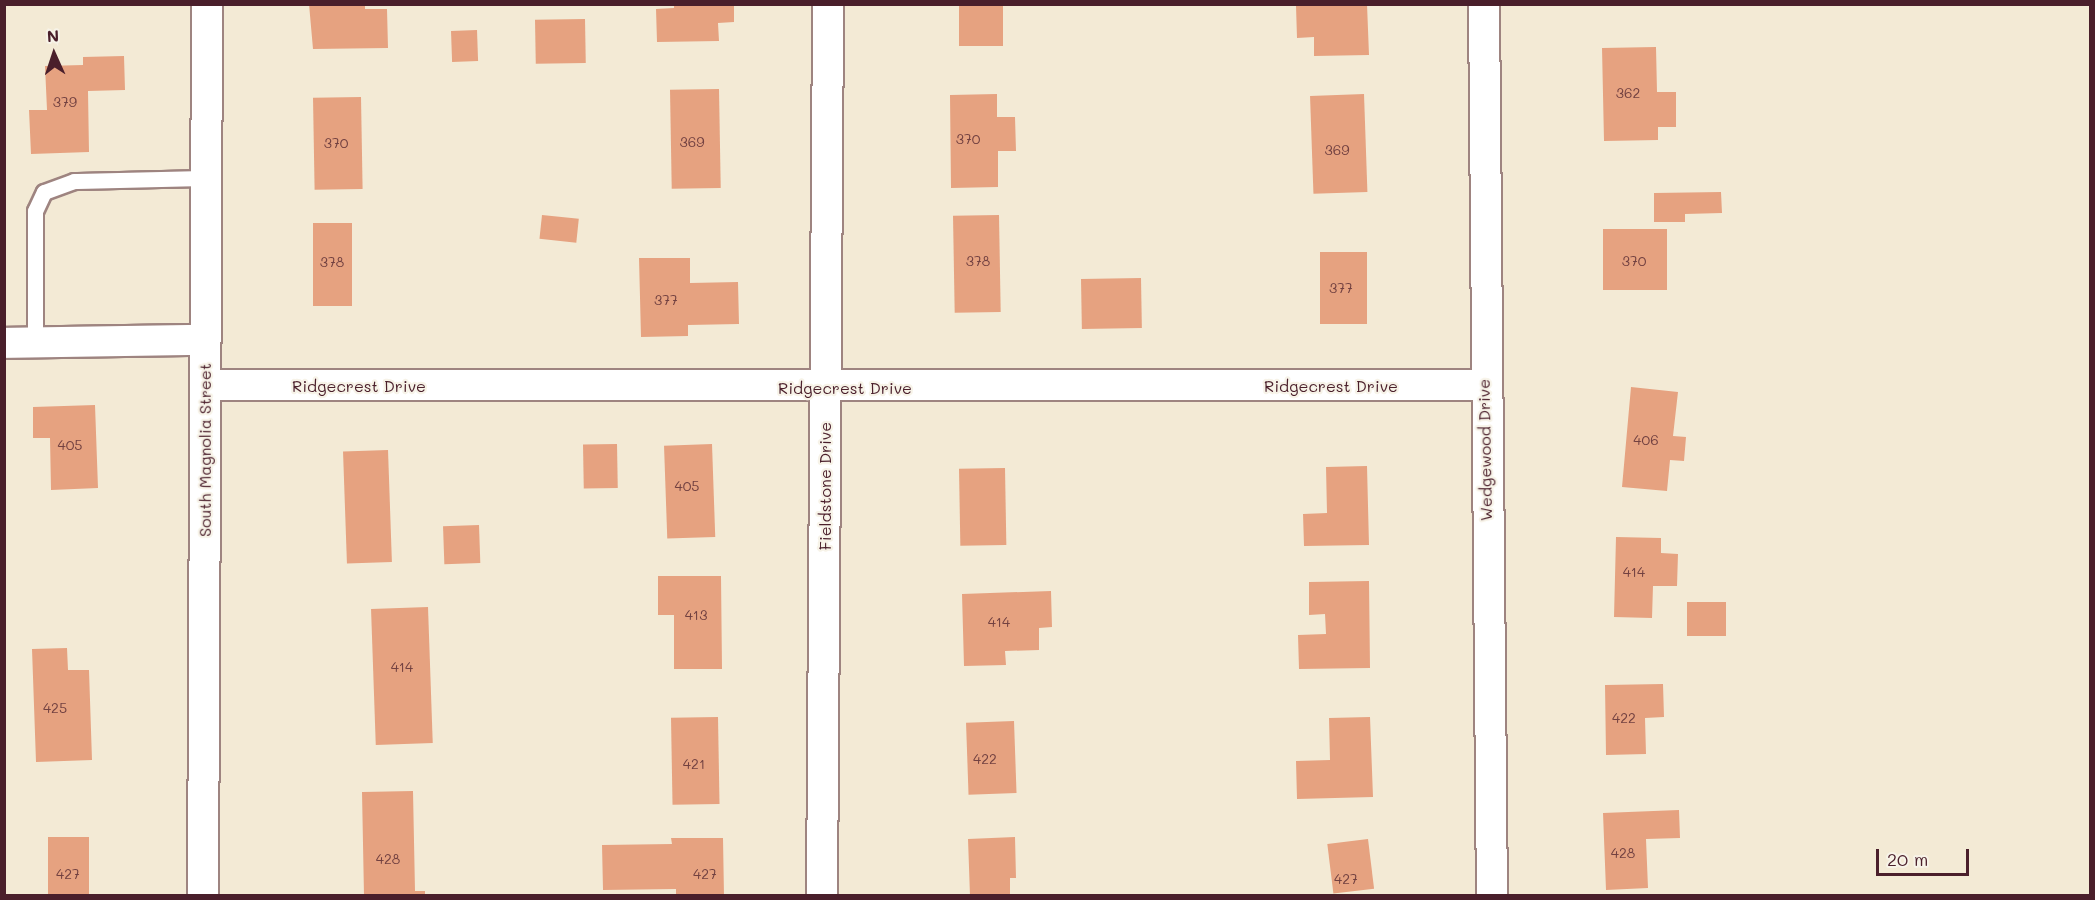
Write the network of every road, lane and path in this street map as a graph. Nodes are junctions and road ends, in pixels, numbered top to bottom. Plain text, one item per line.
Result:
1 (207, 4) edge
2 (828, 4) edge
3 (1484, 4) edge
4 (206, 178) junction
5 (205, 340) junction
6 (4, 343) edge
7 (36, 343) junction
8 (1484, 385) junction
9 (206, 386) junction
10 (825, 388) junction
11 (203, 896) edge
12 (822, 896) edge
13 (1492, 896) edge

1 - 4 street, South Magnolia Street
2 - 10 street, Fieldstone Drive
3 - 8 street, Wedgewood Drive
4 - 5 street, South Magnolia Street
4 - 7 lane
5 - 7 street
5 - 9 street, South Magnolia Street
6 - 7 street
8 - 10 street, Ridgecrest Drive
8 - 13 street, Wedgewood Drive
9 - 10 street, Ridgecrest Drive
9 - 11 street, South Magnolia Street
10 - 12 street, Fieldstone Drive

